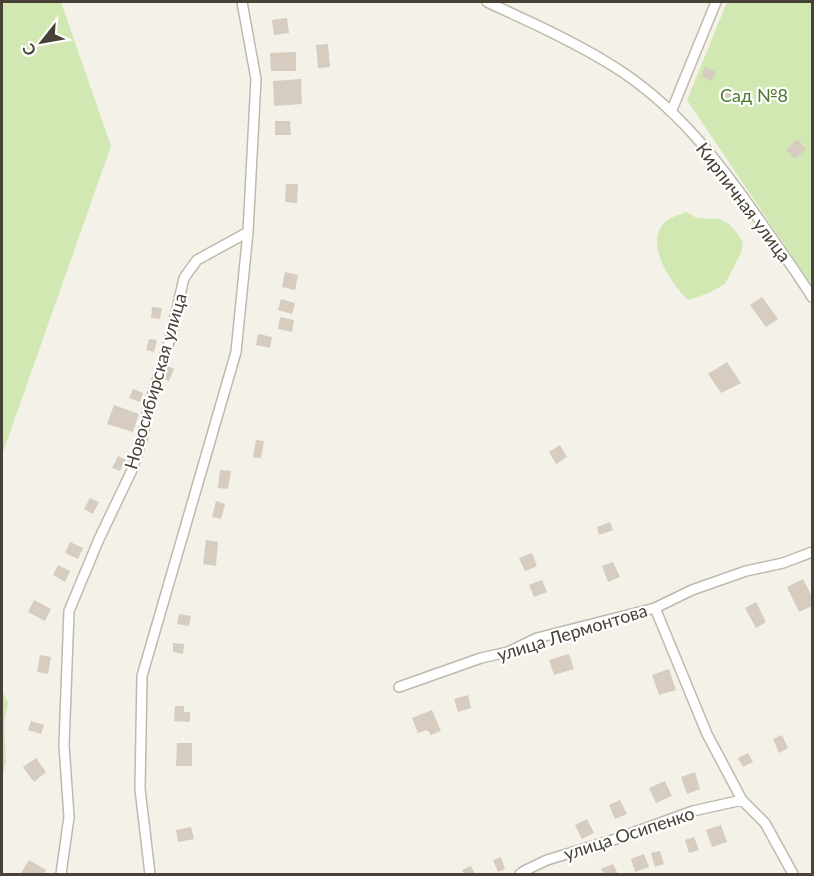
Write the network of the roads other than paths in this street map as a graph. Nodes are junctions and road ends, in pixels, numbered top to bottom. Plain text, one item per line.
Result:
1 (242, 2) edge
2 (487, 2) edge
3 (716, 2) edge
4 (671, 112) junction
5 (248, 232) junction
6 (813, 297) edge
7 (813, 552) edge
8 (655, 608) junction
9 (399, 687) dead end
10 (741, 800) junction
11 (61, 874) edge
12 (150, 874) edge
13 (520, 874) edge
14 (793, 874) edge

1 - 5 street
2 - 4 street, Кирпичная улица
3 - 4 street
4 - 6 street, Кирпичная улица
5 - 11 street, Новосибирская улица
5 - 12 street
7 - 8 street, улица Лермонтова
8 - 9 street, улица Лермонтова
8 - 10 street
10 - 13 street, улица Осипенко
10 - 14 street

